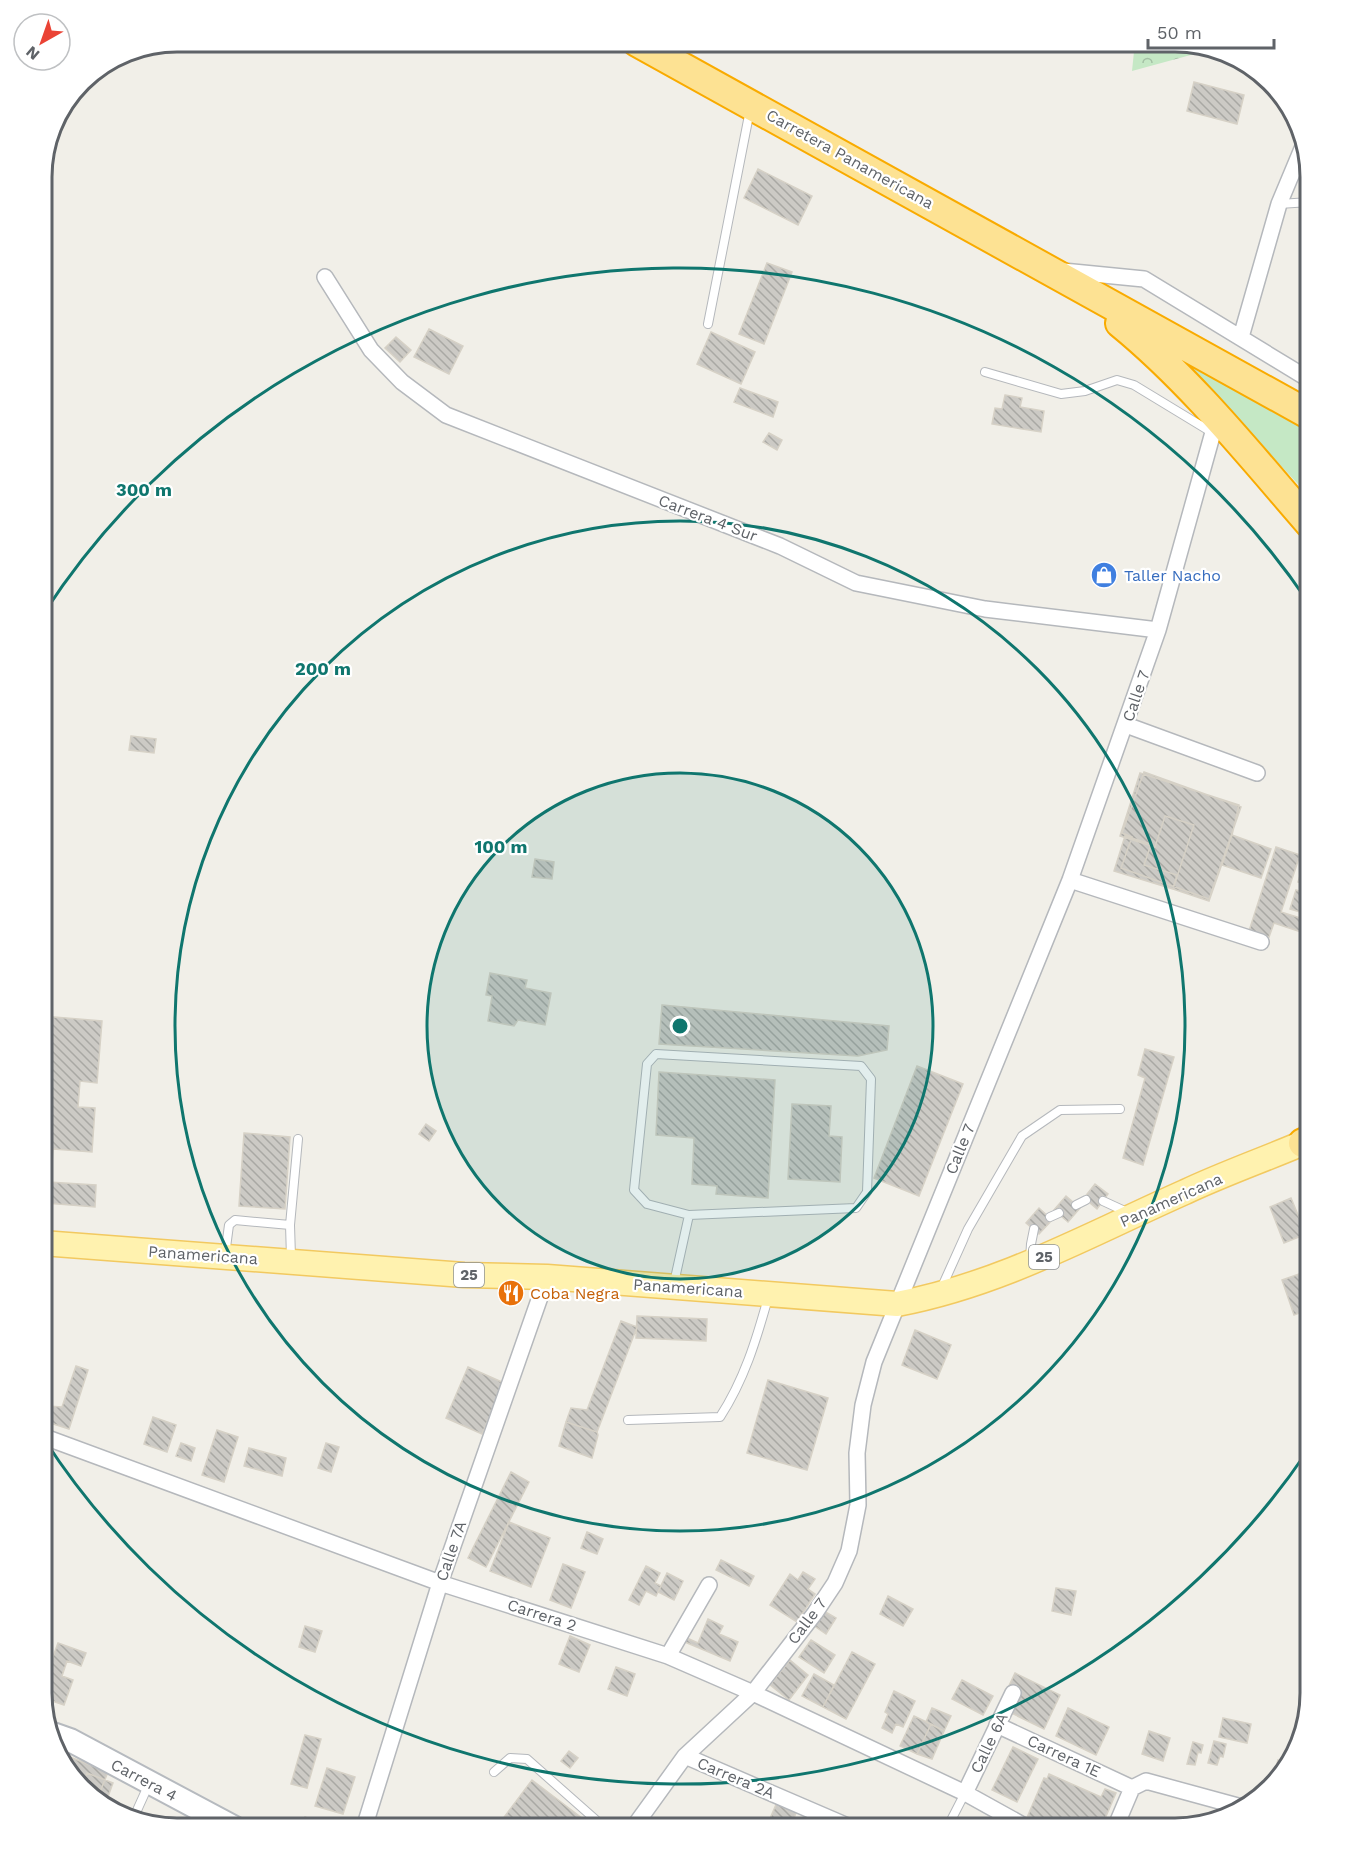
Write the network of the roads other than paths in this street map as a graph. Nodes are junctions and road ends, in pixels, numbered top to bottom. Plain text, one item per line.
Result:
1 (656, 52) edge
2 (751, 105) junction
3 (1298, 159) edge
4 (1300, 203) edge
5 (1279, 204) junction
6 (1056, 273) junction
7 (325, 277) dead end
8 (708, 324) dead end
9 (1241, 337) junction
10 (985, 372) dead end
11 (1300, 374) edge
12 (1300, 409) edge
13 (1215, 425) junction
14 (1300, 514) edge
15 (1158, 630) junction
16 (1126, 725) junction
17 (1257, 773) dead end
18 (1070, 880) junction
19 (1261, 942) dead end
20 (1120, 1108) dead end
21 (298, 1138) dead end
22 (1300, 1145) edge
23 (1086, 1200) dead end
24 (1103, 1201) dead end
25 (1076, 1205) dead end
26 (1059, 1213) dead end
27 (689, 1215) junction
28 (1135, 1216) junction
29 (1050, 1218) dead end
30 (290, 1225) junction
31 (1034, 1229) dead end
32 (52, 1244) edge
33 (224, 1257) junction
34 (291, 1262) junction
35 (1030, 1263) junction
36 (547, 1277) junction
37 (673, 1287) junction
38 (769, 1293) junction
39 (938, 1296) junction
40 (897, 1304) junction
41 (628, 1420) dead end
42 (52, 1440) edge
43 (440, 1582) junction
44 (709, 1585) dead end
45 (668, 1656) junction
46 (753, 1693) junction
47 (1013, 1693) dead end
48 (997, 1725) junction
49 (61, 1737) edge
50 (685, 1756) junction
51 (494, 1772) dead end
52 (150, 1782) junction
53 (1132, 1788) junction
54 (965, 1793) junction
55 (1231, 1804) edge
56 (137, 1811) edge
57 (215, 1817) edge
58 (367, 1817) edge
59 (593, 1817) edge
60 (641, 1817) edge
61 (828, 1818) edge
62 (952, 1818) edge
63 (1010, 1818) edge
64 (1119, 1818) edge

1 - 2 highway, Carretera Panamericana
2 - 6 highway, Carretera Panamericana
2 - 8 lane
3 - 5 street
4 - 5 lane
5 - 9 street
6 - 9 street
6 - 12 highway, Carretera Panamericana
6 - 13 highway, Carretera Panamericana
7 - 15 street, Carrera 4 Sur
9 - 11 street
10 - 13 lane
13 - 14 highway, Carretera Panamericana
13 - 15 street, Calle 7
15 - 16 street, Calle 7
16 - 17 street
16 - 18 street, Calle 7
18 - 19 street
18 - 40 street, Calle 7
20 - 39 lane
21 - 30 lane
22 - 28 main road, Panamericana / 25
23 - 25 lane
24 - 28 lane
26 - 29 lane
27 - 27 lane
27 - 37 lane
28 - 35 main road, Panamericana / 25
30 - 33 lane
30 - 34 lane
31 - 35 lane
32 - 33 main road, Panamericana / 25
33 - 34 main road, Panamericana / 25
34 - 36 main road, Panamericana / 25
35 - 39 main road, Panamericana / 25
36 - 37 main road, Panamericana / 25
36 - 43 street, Calle 7A
37 - 38 main road, Panamericana / 25
38 - 40 main road, Panamericana / 25
38 - 41 lane
39 - 40 main road, Panamericana / 25
40 - 46 street, Calle 7
42 - 43 street, Carrera 2
43 - 45 street, Carrera 2
43 - 58 street, Calle 7A
44 - 45 street
45 - 46 street, Carrera 2
46 - 50 street, Calle 7
46 - 54 street, Carrera 2
47 - 48 street, Calle 6A
48 - 53 street, Carrera 1E
48 - 54 street, Calle 6A
49 - 52 street, Carrera 4
50 - 60 street, Calle 7
50 - 61 street, Carrera 2A
51 - 59 lane
52 - 56 lane
52 - 57 street, Carrera 4
53 - 55 street
53 - 64 street
54 - 62 lane
54 - 63 street, Carrera 2

